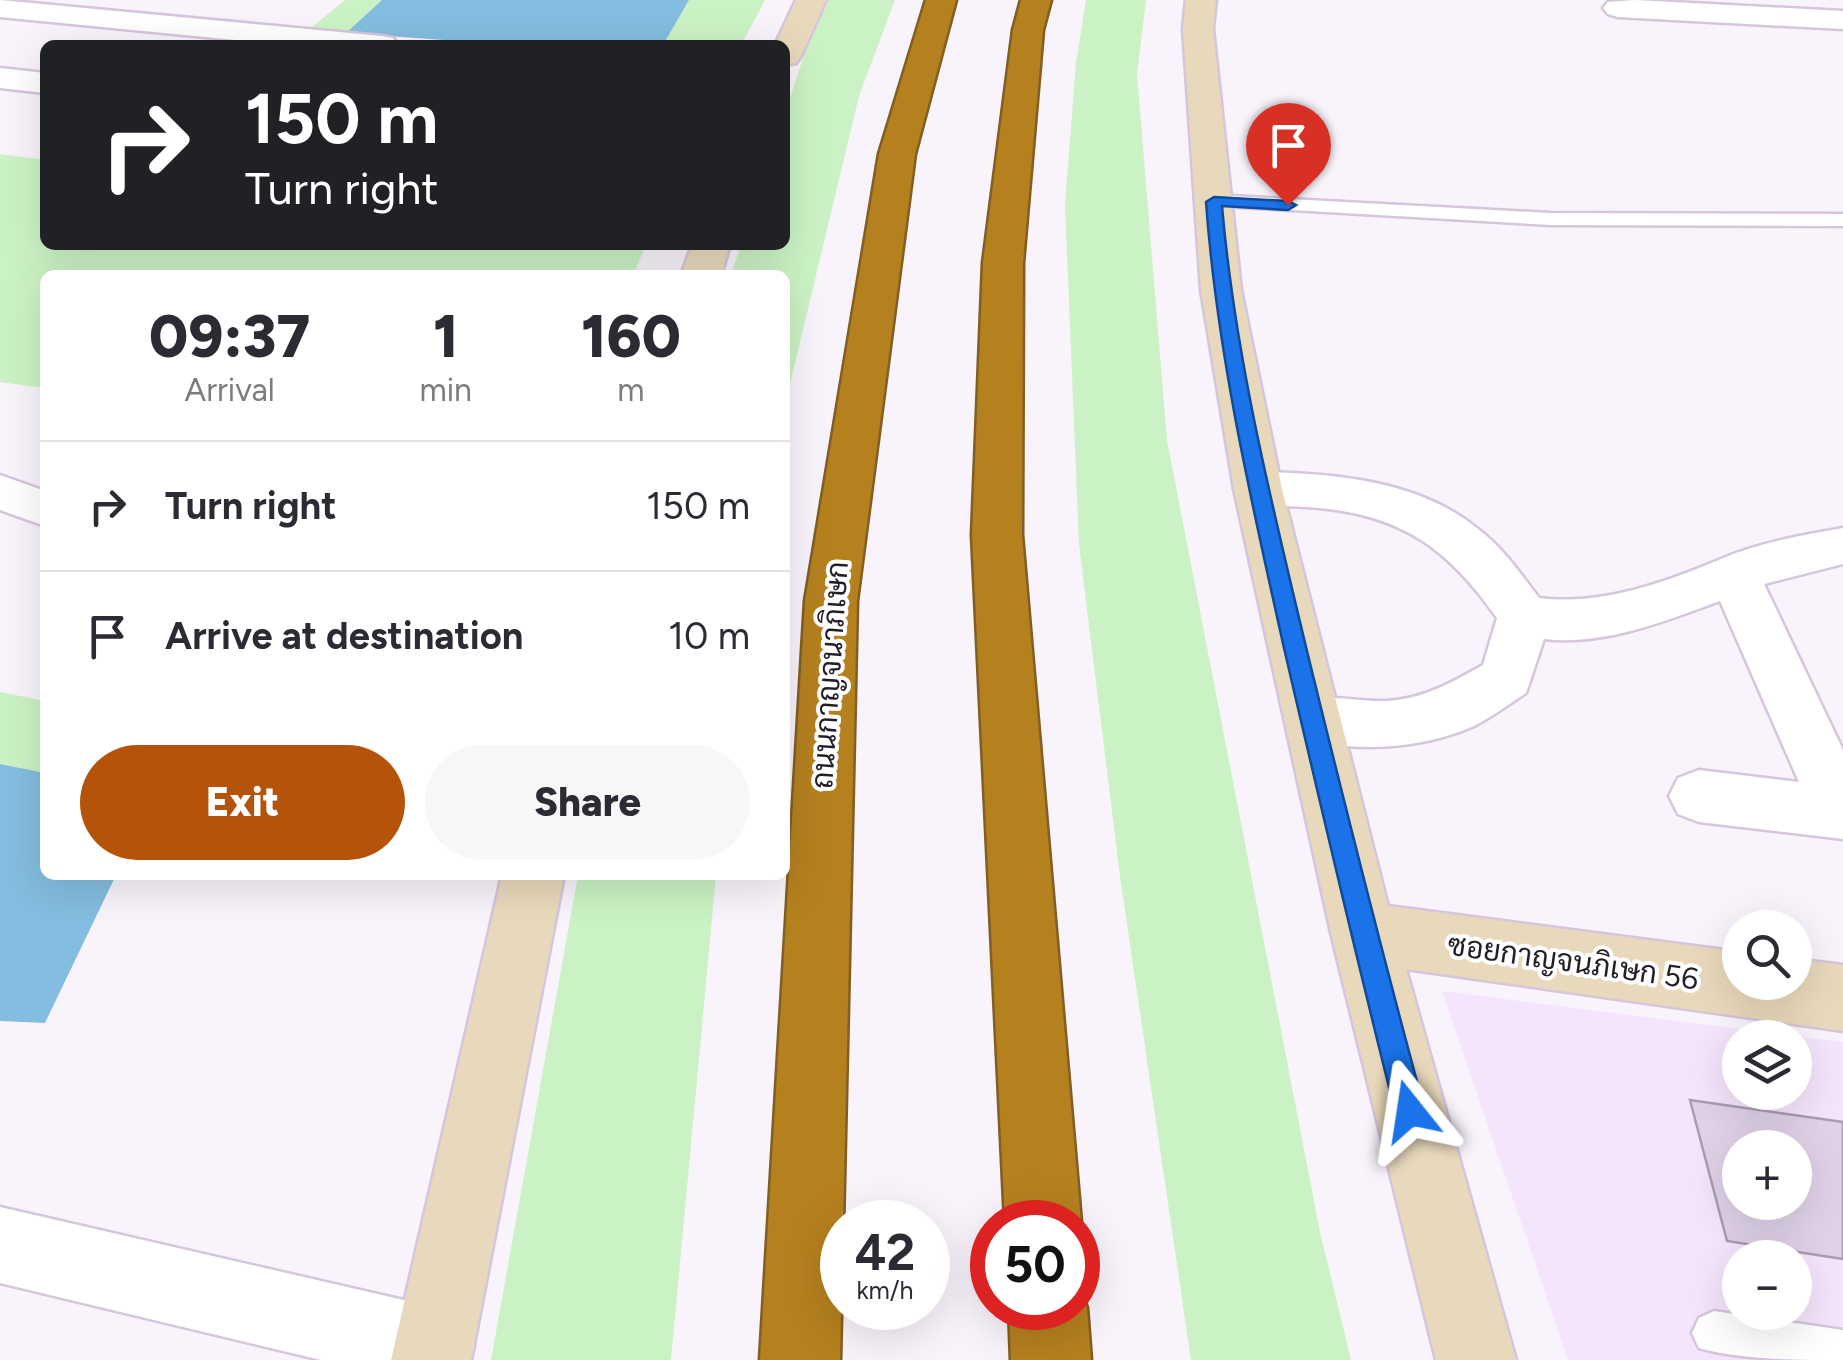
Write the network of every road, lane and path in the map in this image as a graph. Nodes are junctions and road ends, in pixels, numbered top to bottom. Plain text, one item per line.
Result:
1 (811, 0) edge
2 (941, 0) edge
3 (1036, 0) edge
4 (1200, 0) edge
5 (1827, 0) edge
6 (0, 8) edge
7 (1618, 8) dead end
8 (1843, 16) edge
9 (330, 40) edge
10 (790, 45) edge
11 (0, 78) edge
12 (40, 82) edge
13 (1214, 202) junction
14 (1843, 220) edge
15 (1258, 489) junction
16 (0, 492) edge
17 (40, 507) edge
18 (1843, 546) edge
19 (1734, 574) junction
20 (1524, 616) junction
21 (1312, 720) junction
22 (1699, 796) dead end
23 (1843, 813) edge
24 (532, 880) edge
25 (1363, 933) junction
26 (1843, 998) edge
27 (1041, 1200) edge
28 (0, 1245) edge
29 (1049, 1330) edge
30 (1714, 1333) dead end
31 (1843, 1352) edge
32 (432, 1353) edge
33 (800, 1360) edge
34 (1051, 1360) edge
35 (1476, 1360) edge

1 - 10 main road
2 - 33 highway, ถนนกาญจนาภิเษก
3 - 27 highway
4 - 13 main road
5 - 8 street
6 - 9 street
7 - 8 street
11 - 12 street
13 - 14 lane
13 - 15 main road
15 - 20 street
15 - 21 main road
16 - 17 street
18 - 19 street
19 - 20 street
19 - 23 street
20 - 21 street
21 - 25 main road
22 - 23 street
24 - 32 main road
25 - 26 main road, ซอยกาญจนภิเษก 56
25 - 35 main road
28 - 32 street
29 - 34 highway
30 - 31 lane

